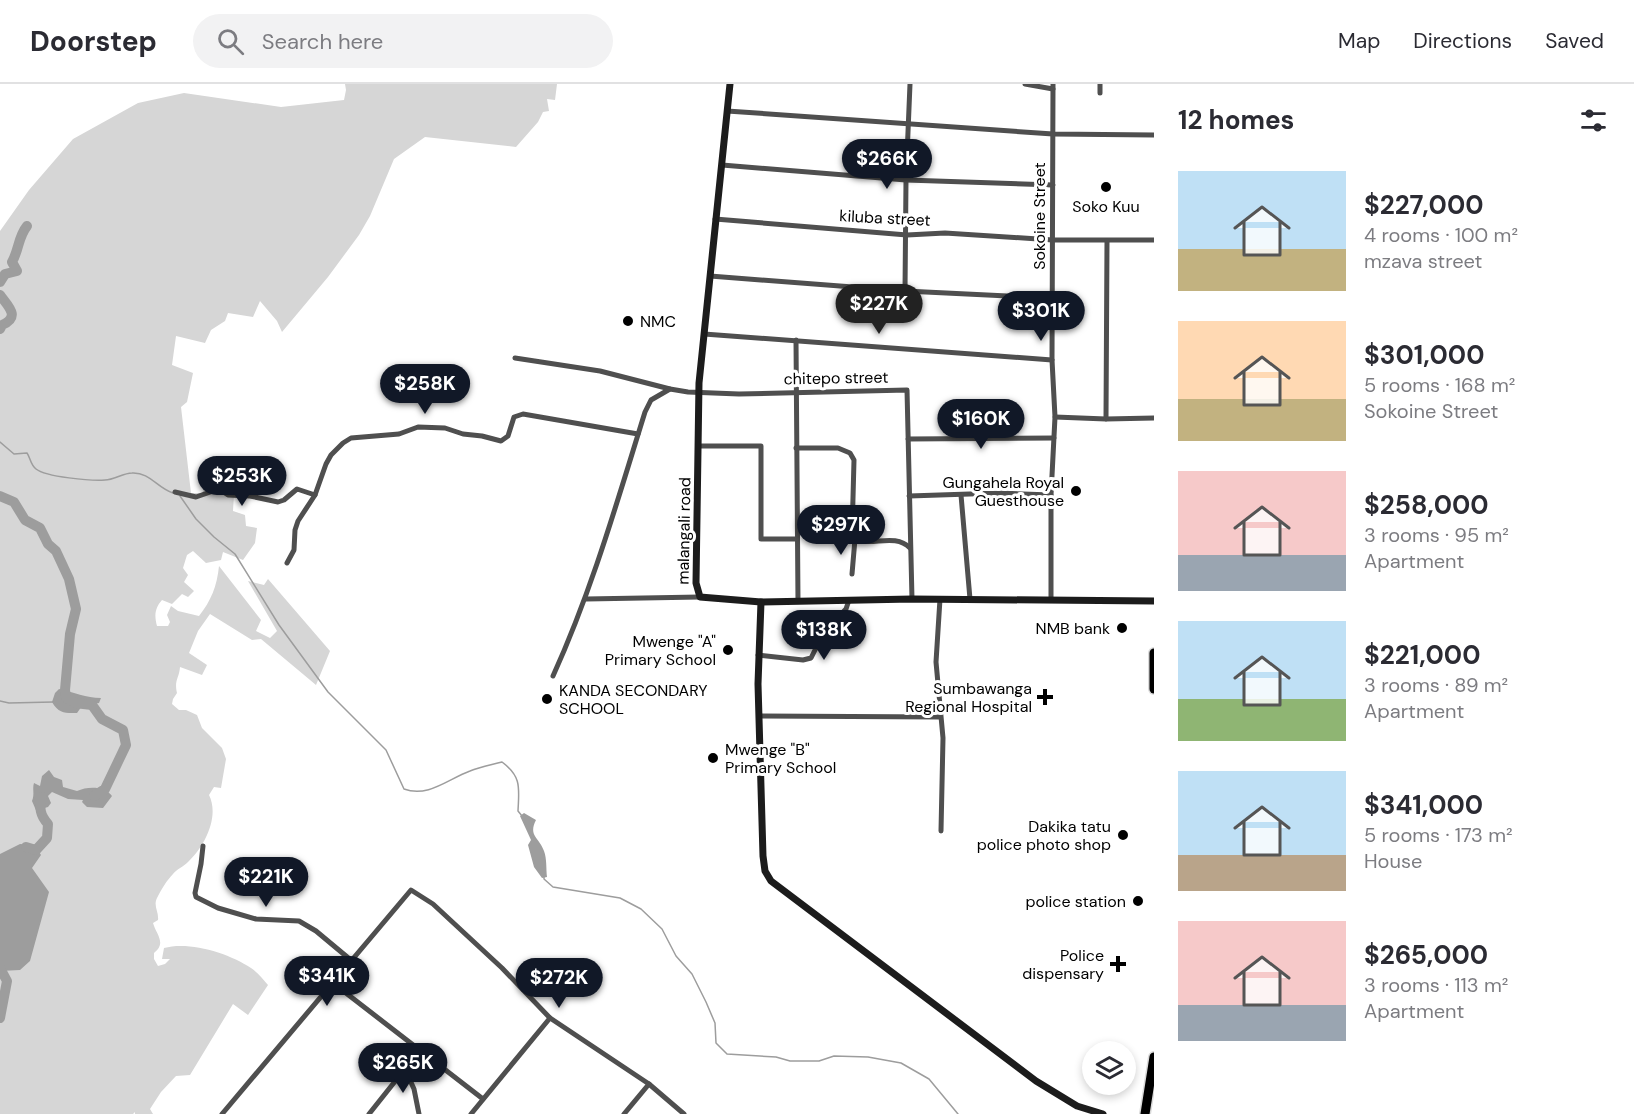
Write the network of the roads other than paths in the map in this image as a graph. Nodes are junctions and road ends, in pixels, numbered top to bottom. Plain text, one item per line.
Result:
1 (730, 84) edge
2 (910, 84) edge
3 (1025, 84) edge
4 (1100, 84) edge
5 (1053, 86) edge
6 (1100, 93) dead end
7 (727, 111) junction
8 (909, 124) junction
9 (1053, 134) junction
10 (1154, 135) edge
11 (722, 165) junction
12 (906, 180) junction
13 (1053, 185) junction
14 (716, 219) junction
15 (907, 235) junction
16 (1053, 240) junction
17 (1107, 240) junction
18 (1154, 240) edge
19 (710, 276) junction
20 (905, 291) junction
21 (1052, 298) junction
22 (704, 334) junction
23 (795, 340) junction
24 (515, 358) dead end
25 (1052, 360) junction
26 (670, 390) junction
27 (699, 393) junction
28 (795, 393) junction
29 (1055, 417) junction
30 (1154, 418) edge
31 (1106, 419) junction
32 (638, 434) junction
33 (1054, 438) junction
34 (908, 439) junction
35 (699, 446) junction
36 (796, 448) junction
37 (175, 492) dead end
38 (315, 495) junction
39 (962, 495) junction
40 (1051, 495) junction
41 (909, 496) junction
42 (797, 539) junction
43 (855, 539) junction
44 (910, 548) junction
45 (287, 563) dead end
46 (852, 574) dead end
47 (700, 597) junction
48 (586, 599) junction
49 (912, 599) junction
50 (940, 599) junction
51 (970, 599) junction
52 (798, 600) junction
53 (849, 600) junction
54 (1051, 600) junction
55 (1154, 601) edge
56 (761, 602) junction
57 (1154, 653) edge
58 (758, 656) junction
59 (1153, 667) edge
60 (553, 676) dead end
61 (1153, 679) edge
62 (1154, 689) edge
63 (759, 716) junction
64 (940, 717) junction
65 (941, 831) dead end
66 (203, 846) dead end
67 (351, 961) junction
68 (333, 983) junction
69 (550, 1018) junction
70 (420, 1050) junction
71 (1154, 1057) edge
72 (405, 1069) junction
73 (649, 1084) junction
74 (483, 1099) junction
75 (226, 1108) junction
76 (222, 1114) edge
77 (233, 1114) edge
78 (369, 1114) edge
79 (419, 1114) edge
80 (471, 1114) edge
81 (624, 1114) edge
82 (684, 1114) edge
83 (1103, 1114) edge
84 (1145, 1114) edge

1 - 7 street, malangali road
2 - 8 street
3 - 5 street
4 - 6 street
5 - 9 street, Sokoine Street
7 - 8 street
7 - 11 street, malangali road
8 - 9 street
8 - 12 street
9 - 10 street
9 - 13 street, Sokoine Street
11 - 12 street
11 - 14 street, malangali road
12 - 13 street
12 - 15 street
13 - 16 street, Sokoine Street
14 - 15 street, kiluba street
14 - 19 street, malangali road
15 - 16 street, kiluba street
15 - 20 street
16 - 17 street, kiluba street
16 - 21 street, Sokoine Street
17 - 18 street, kiluba street
17 - 31 street
19 - 20 street
19 - 22 street, malangali road
20 - 21 street
21 - 25 street, Sokoine Street
22 - 23 street
22 - 27 street, malangali road
23 - 25 street
23 - 28 street
24 - 26 street, chitepo street
25 - 29 street, Sokoine Street
26 - 27 street, chitepo street
26 - 32 street
27 - 28 street, chitepo street
27 - 35 street, malangali road
28 - 34 street, chitepo street
28 - 36 street
29 - 31 street
29 - 33 street, Sokoine Street
30 - 31 street
32 - 38 street
32 - 48 street
33 - 34 street
33 - 40 street, Sokoine Street
34 - 41 street, chitepo street
35 - 42 street
35 - 47 street, malangali road
36 - 42 street
36 - 43 street
37 - 38 street
38 - 45 street
39 - 40 street
39 - 41 street
39 - 51 street
40 - 54 street, Sokoine Street
41 - 44 street, chitepo street
42 - 52 street
43 - 44 street
43 - 46 street
44 - 49 street, chitepo street
47 - 48 street
47 - 56 street, malangali road
48 - 60 street
49 - 50 street, malangali road
49 - 53 street, malangali road
50 - 51 street, malangali road
50 - 64 street
51 - 54 street, malangali road
52 - 53 street, malangali road
52 - 56 street, malangali road
53 - 58 street
54 - 55 street, malangali road
56 - 58 street
57 - 59 highway
58 - 63 street
59 - 61 highway
61 - 62 highway
63 - 64 street
63 - 83 street
64 - 65 street
66 - 67 street
67 - 68 street
67 - 69 street
68 - 70 street
68 - 75 street
69 - 73 street
69 - 74 street
70 - 72 street
70 - 74 street
71 - 84 highway
72 - 78 street
72 - 79 street
73 - 81 street
73 - 82 street
74 - 80 street
75 - 76 street
75 - 77 street

